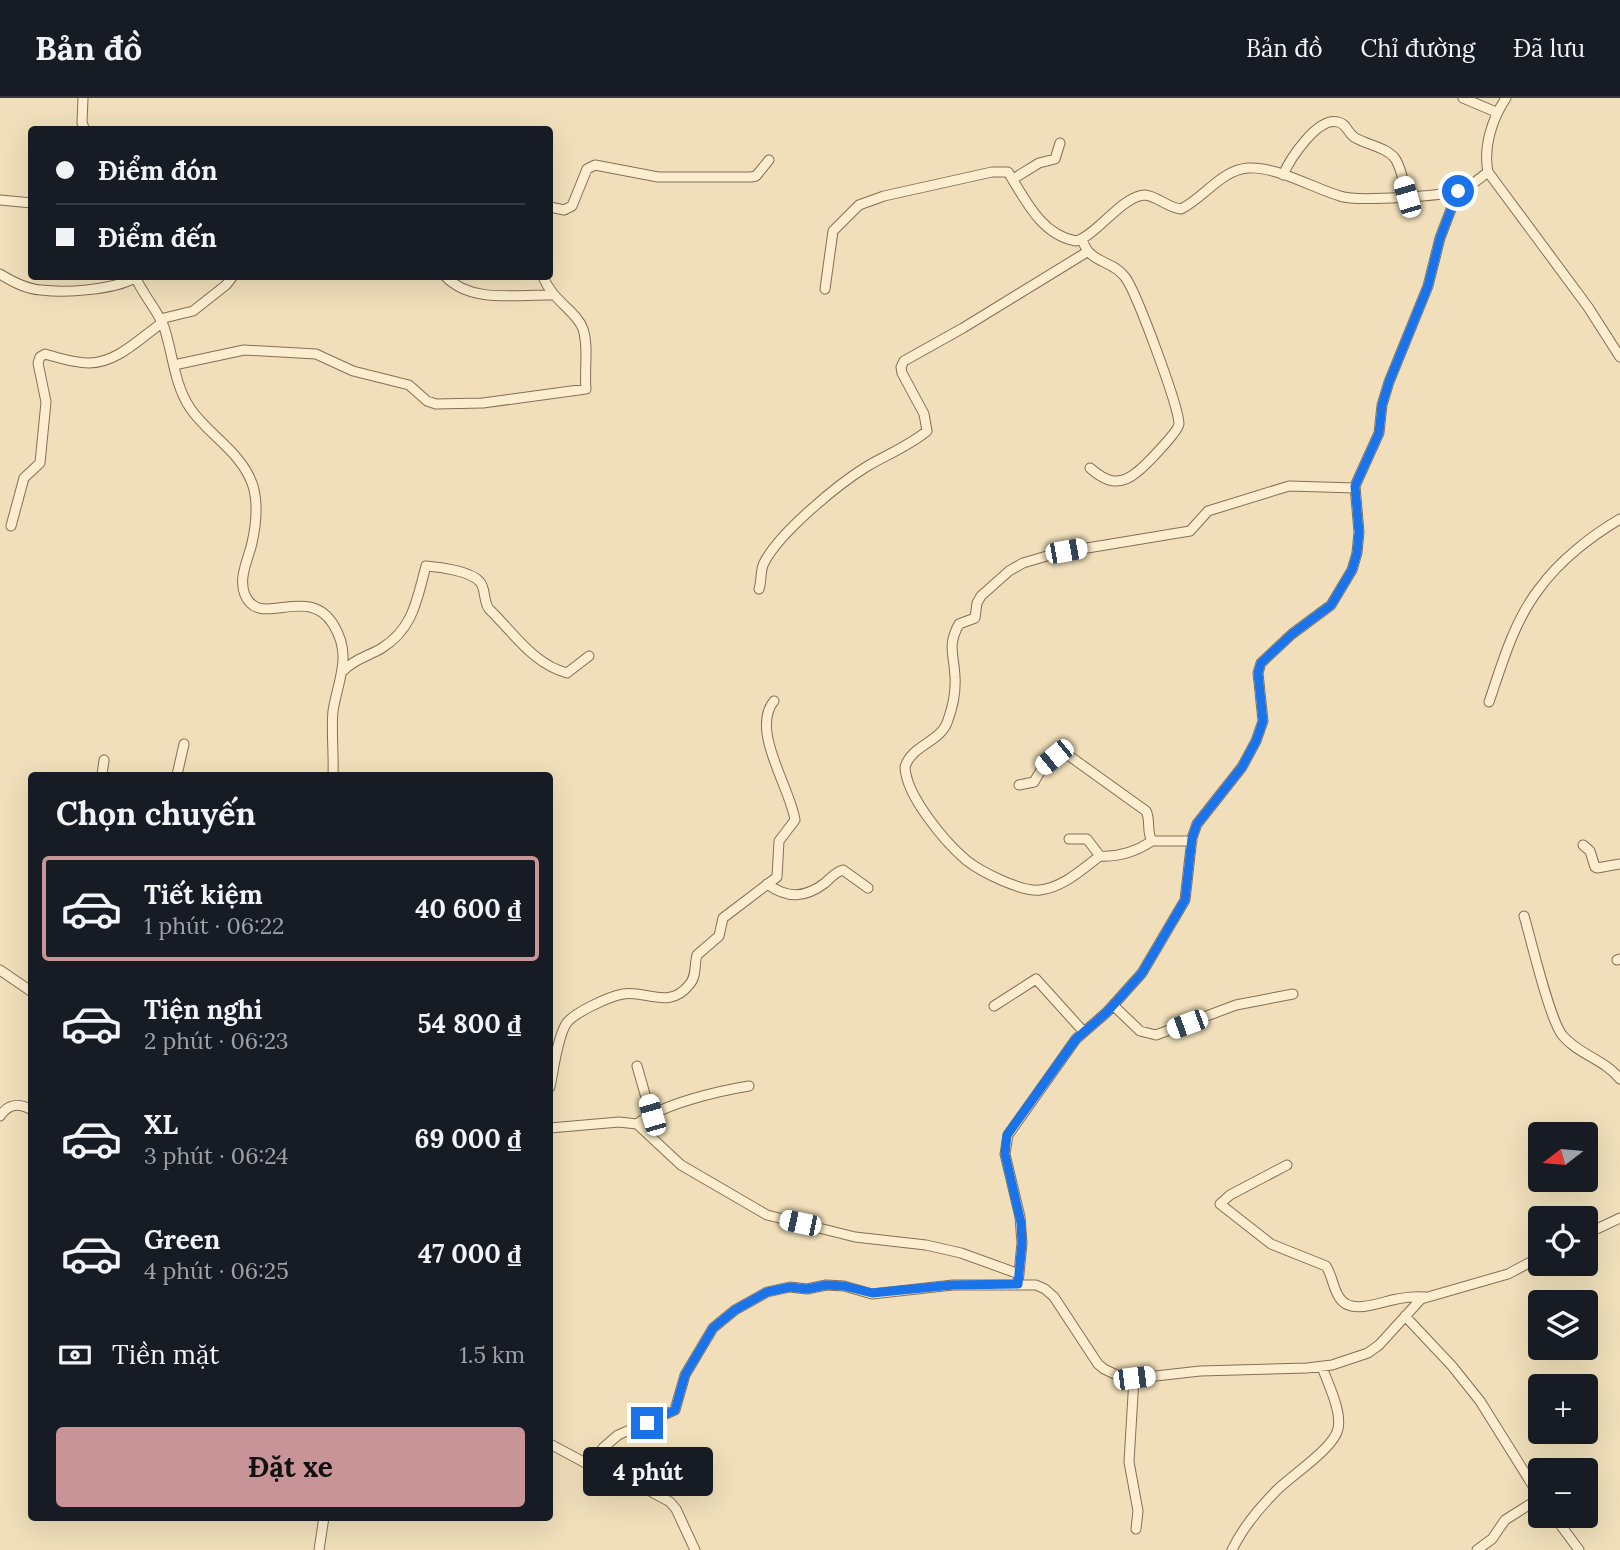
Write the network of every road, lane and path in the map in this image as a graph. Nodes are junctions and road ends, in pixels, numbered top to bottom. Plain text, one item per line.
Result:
1 (83, 98) edge
2 (1463, 98) edge
3 (1506, 98) edge
4 (1496, 112) junction
5 (84, 126) edge
6 (1060, 143) dead end
7 (769, 160) dead end
8 (1488, 172) junction
9 (1283, 175) junction
10 (1013, 179) junction
11 (1458, 191) junction
12 (1407, 197) junction
13 (0, 200) edge
14 (28, 203) edge
15 (553, 208) edge
16 (1082, 239) junction
17 (1087, 252) junction
18 (0, 274) edge
19 (125, 280) edge
20 (137, 280) edge
21 (228, 280) edge
22 (449, 280) edge
23 (545, 280) edge
24 (825, 289) dead end
25 (553, 295) junction
26 (161, 321) junction
27 (1620, 357) edge
28 (174, 365) junction
29 (1090, 468) dead end
30 (1354, 488) junction
31 (1620, 519) edge
32 (11, 526) dead end
33 (759, 589) dead end
34 (589, 656) dead end
35 (343, 672) junction
36 (774, 701) dead end
37 (1489, 702) dead end
38 (184, 744) dead end
39 (104, 760) dead end
40 (102, 772) edge
41 (178, 772) edge
42 (333, 772) edge
43 (1019, 785) dead end
44 (1069, 839) dead end
45 (1152, 841) junction
46 (1192, 841) junction
47 (1583, 845) dead end
48 (1100, 856) junction
49 (1620, 864) edge
50 (768, 884) junction
51 (868, 888) dead end
52 (1524, 916) dead end
53 (0, 970) edge
54 (28, 989) edge
55 (1293, 995) dead end
56 (994, 1006) dead end
57 (1114, 1006) junction
58 (1083, 1031) junction
59 (637, 1066) dead end
60 (553, 1074) edge
61 (1620, 1079) edge
62 (749, 1087) dead end
63 (28, 1108) edge
64 (652, 1115) junction
65 (0, 1116) edge
66 (637, 1124) junction
67 (553, 1128) edge
68 (1287, 1165) dead end
69 (1620, 1218) edge
70 (1598, 1228) edge
71 (1528, 1263) edge
72 (1019, 1274) junction
73 (1018, 1284) junction
74 (1426, 1297) junction
75 (1405, 1315) junction
76 (1322, 1367) junction
77 (1134, 1378) junction
78 (553, 1446) edge
79 (590, 1465) junction
80 (1528, 1479) edge
81 (1528, 1506) edge
82 (323, 1521) edge
83 (1563, 1528) edge
84 (1136, 1529) dead end
85 (319, 1550) edge
86 (695, 1550) edge
87 (1232, 1550) edge
88 (1477, 1550) edge
89 (1579, 1550) edge

1 - 5 street
2 - 4 street
3 - 4 street
4 - 8 street
6 - 10 street
7 - 15 street
8 - 11 street
8 - 27 street
9 - 12 street
9 - 12 street
9 - 16 street
10 - 16 street
10 - 24 street
11 - 12 street
11 - 30 street
13 - 14 street
16 - 17 street
17 - 29 street
17 - 33 street
18 - 19 street
20 - 26 street
21 - 26 street
22 - 25 street
23 - 25 street
25 - 28 street
26 - 28 street
26 - 32 street
28 - 35 street
30 - 46 street
30 - 48 street
31 - 37 street
34 - 35 street
35 - 42 street
36 - 50 street
38 - 41 street
39 - 40 street
43 - 45 street
44 - 48 street
45 - 46 street
45 - 48 street
46 - 57 street
47 - 49 street
50 - 51 street
50 - 60 street
52 - 61 street
53 - 54 street
55 - 57 street
56 - 58 street
57 - 58 street
58 - 72 street
59 - 64 street
62 - 64 street
63 - 65 street
64 - 66 street
66 - 67 street
66 - 72 street
68 - 74 street
69 - 70 street
71 - 74 street
72 - 73 street
73 - 77 street
73 - 79 street
74 - 75 street
75 - 76 street
75 - 80 street
76 - 77 street
76 - 87 street
77 - 84 street
78 - 79 street
79 - 86 street
81 - 88 street
82 - 85 street
83 - 89 street

